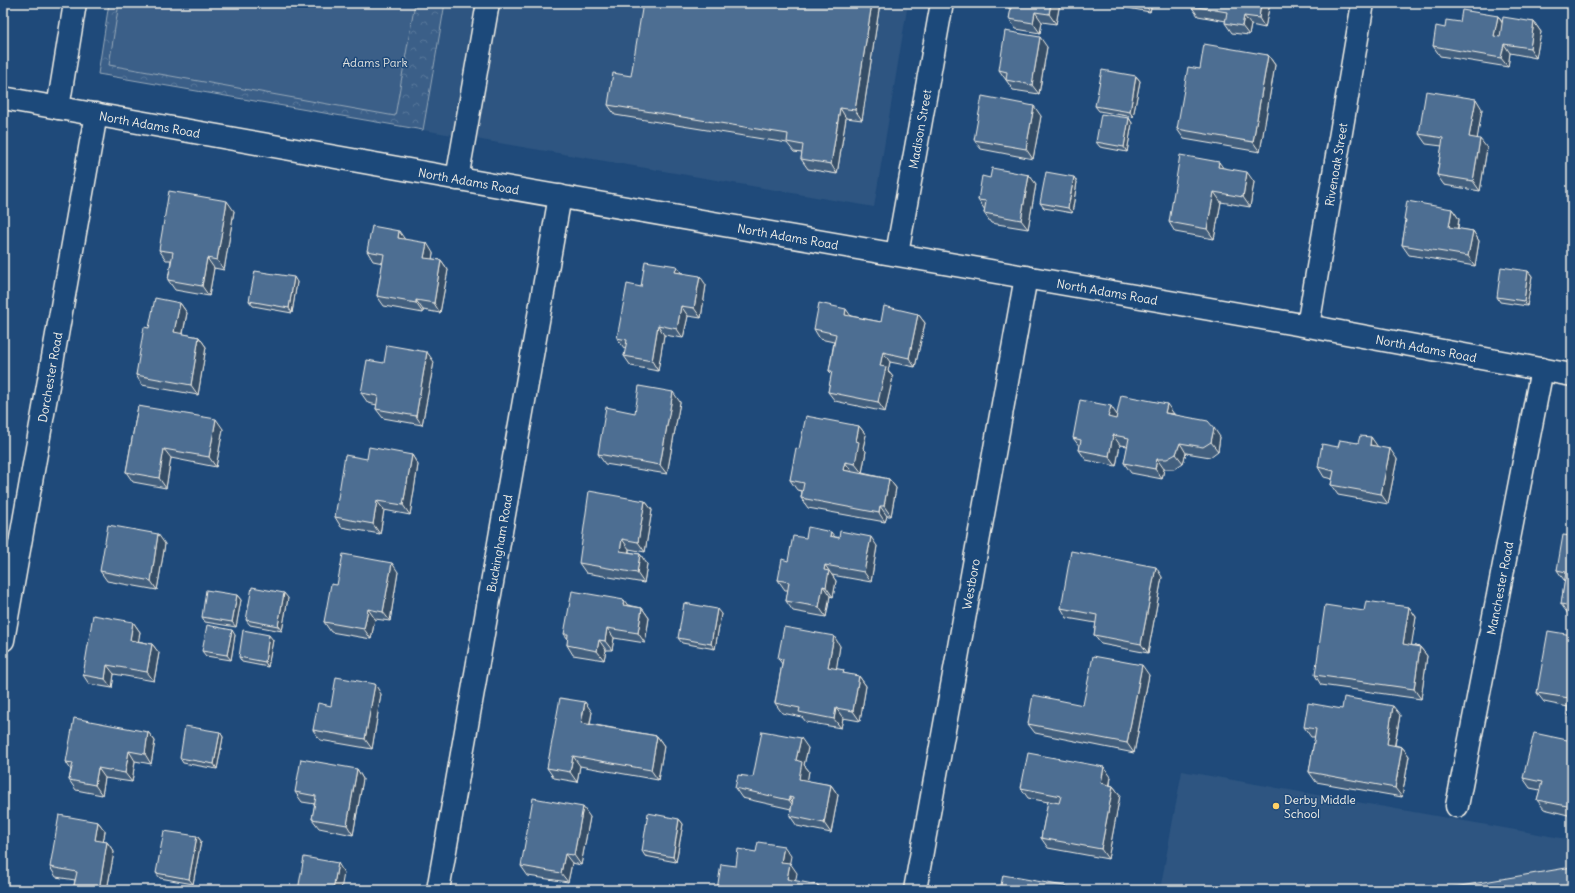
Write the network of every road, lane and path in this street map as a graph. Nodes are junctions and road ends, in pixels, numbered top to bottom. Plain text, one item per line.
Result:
1 (75, 3) edge
2 (488, 3) edge
3 (942, 3) edge
4 (1363, 3) edge
5 (3, 98) edge
6 (58, 108) junction
7 (96, 114) junction
8 (457, 179) junction
9 (560, 196) junction
10 (897, 254) junction
11 (1026, 277) junction
12 (1308, 326) junction
13 (1542, 369) junction
14 (1572, 374) edge
15 (3, 640) edge
16 (1457, 806) dead end
17 (438, 890) edge
18 (915, 890) edge

1 - 6 street
2 - 8 street
3 - 10 street, Madison Street
4 - 12 street, Rivenoak Street
5 - 6 street, North Adams Road
6 - 7 street, North Adams Road
7 - 8 street, North Adams Road
7 - 15 street, Dorchester Road
8 - 9 street, North Adams Road
9 - 10 street, North Adams Road
9 - 17 street, Buckingham Road
10 - 11 street, North Adams Road
11 - 12 street, North Adams Road
11 - 18 street, Westboro
12 - 13 street, North Adams Road
13 - 14 street, North Adams Road
13 - 16 street, Manchester Road

